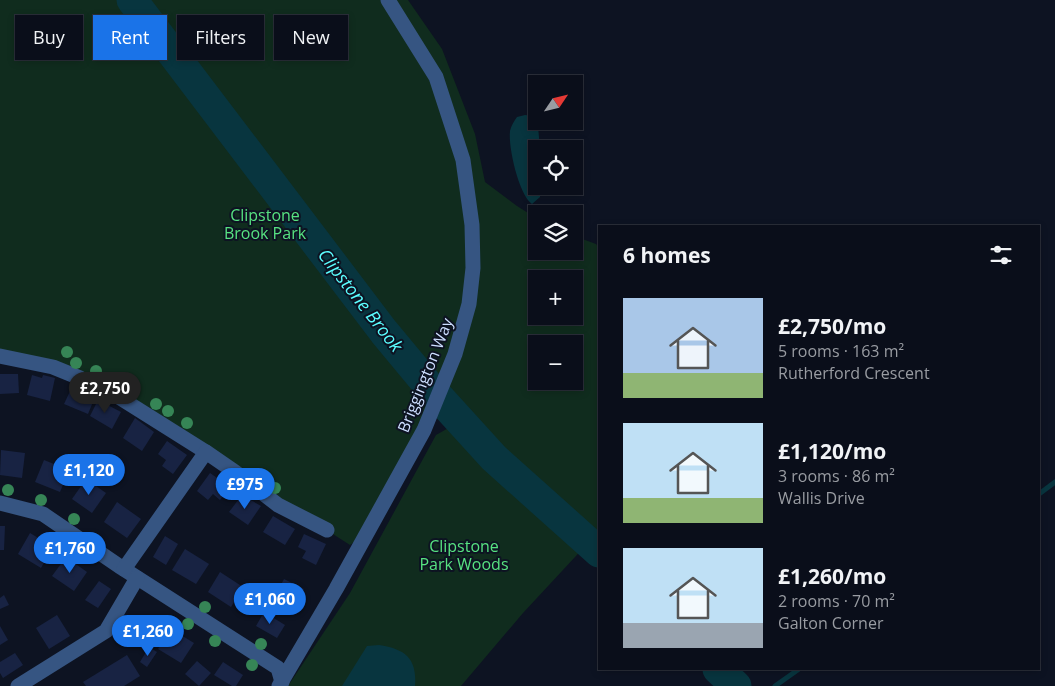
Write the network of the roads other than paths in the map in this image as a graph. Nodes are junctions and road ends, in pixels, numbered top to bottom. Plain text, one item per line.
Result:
1 (388, 0) edge
2 (0, 356) edge
3 (80, 378) dead end
4 (117, 396) dead end
5 (206, 452) junction
6 (0, 503) edge
7 (327, 530) dead end
8 (130, 573) junction
9 (280, 684) edge
10 (18, 686) edge

1 - 9 street, Briggington Way
2 - 3 street
4 - 5 street
5 - 7 street
5 - 8 street
6 - 8 street
8 - 9 street
8 - 10 street

